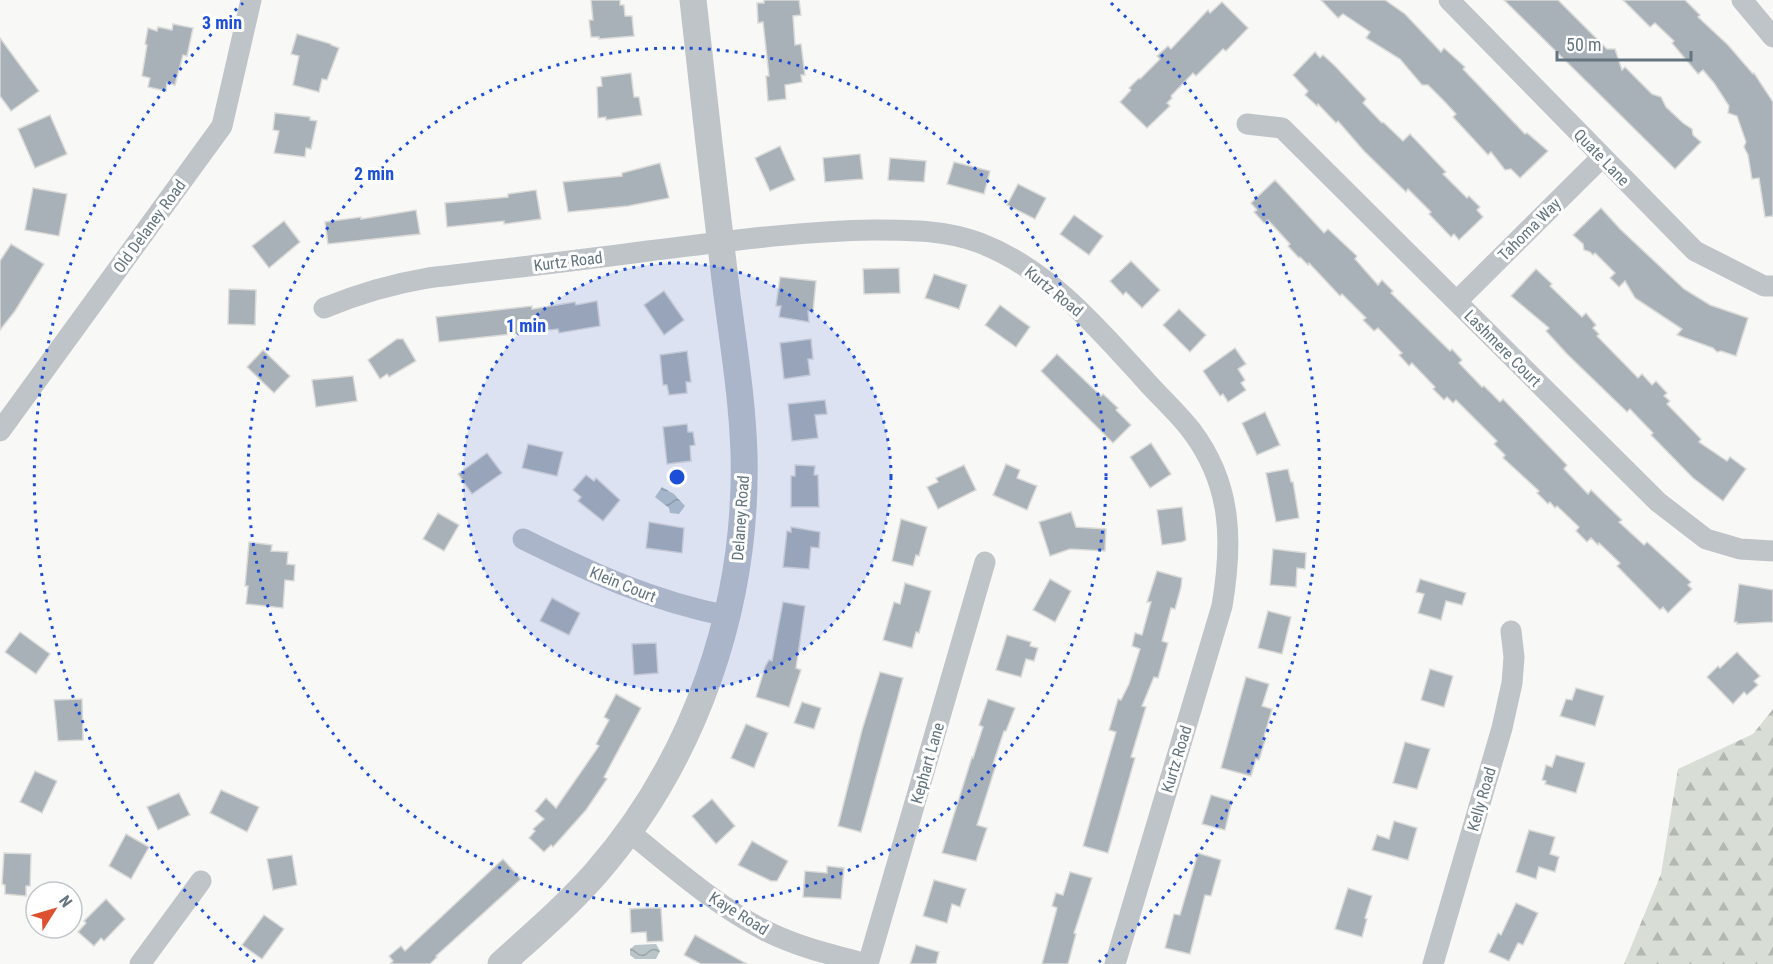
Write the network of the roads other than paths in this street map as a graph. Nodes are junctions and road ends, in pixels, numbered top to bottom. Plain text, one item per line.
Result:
1 (251, 0) edge
2 (693, 0) edge
3 (1449, 0) edge
4 (1742, 0) edge
5 (1773, 37) edge
6 (1247, 124) dead end
7 (1602, 157) junction
8 (720, 242) junction
9 (1773, 286) edge
10 (1457, 301) junction
11 (324, 308) dead end
12 (0, 431) edge
13 (523, 539) dead end
14 (1773, 551) edge
15 (985, 562) dead end
16 (728, 616) junction
17 (1511, 631) dead end
18 (628, 831) junction
19 (201, 881) dead end
20 (140, 964) edge
21 (501, 964) edge
22 (867, 964) edge
23 (1115, 964) edge
24 (1433, 964) edge

1 - 12 street, Old Delaney Road
2 - 8 street, Delaney Road
3 - 7 street, Quate Lane
4 - 5 street
6 - 10 street, Lashmere Court
7 - 9 street, Quate Lane
7 - 10 street, Tahoma Way
8 - 11 street, Kurtz Road
8 - 16 street, Delaney Road
8 - 23 street, Kurtz Road
10 - 14 street, Lashmere Court
13 - 16 street, Klein Court
15 - 22 street, Kephart Lane
16 - 18 street, Delaney Road
17 - 24 street, Kelly Road
18 - 21 street, Delaney Road
18 - 22 street, Kaye Road
19 - 20 street

